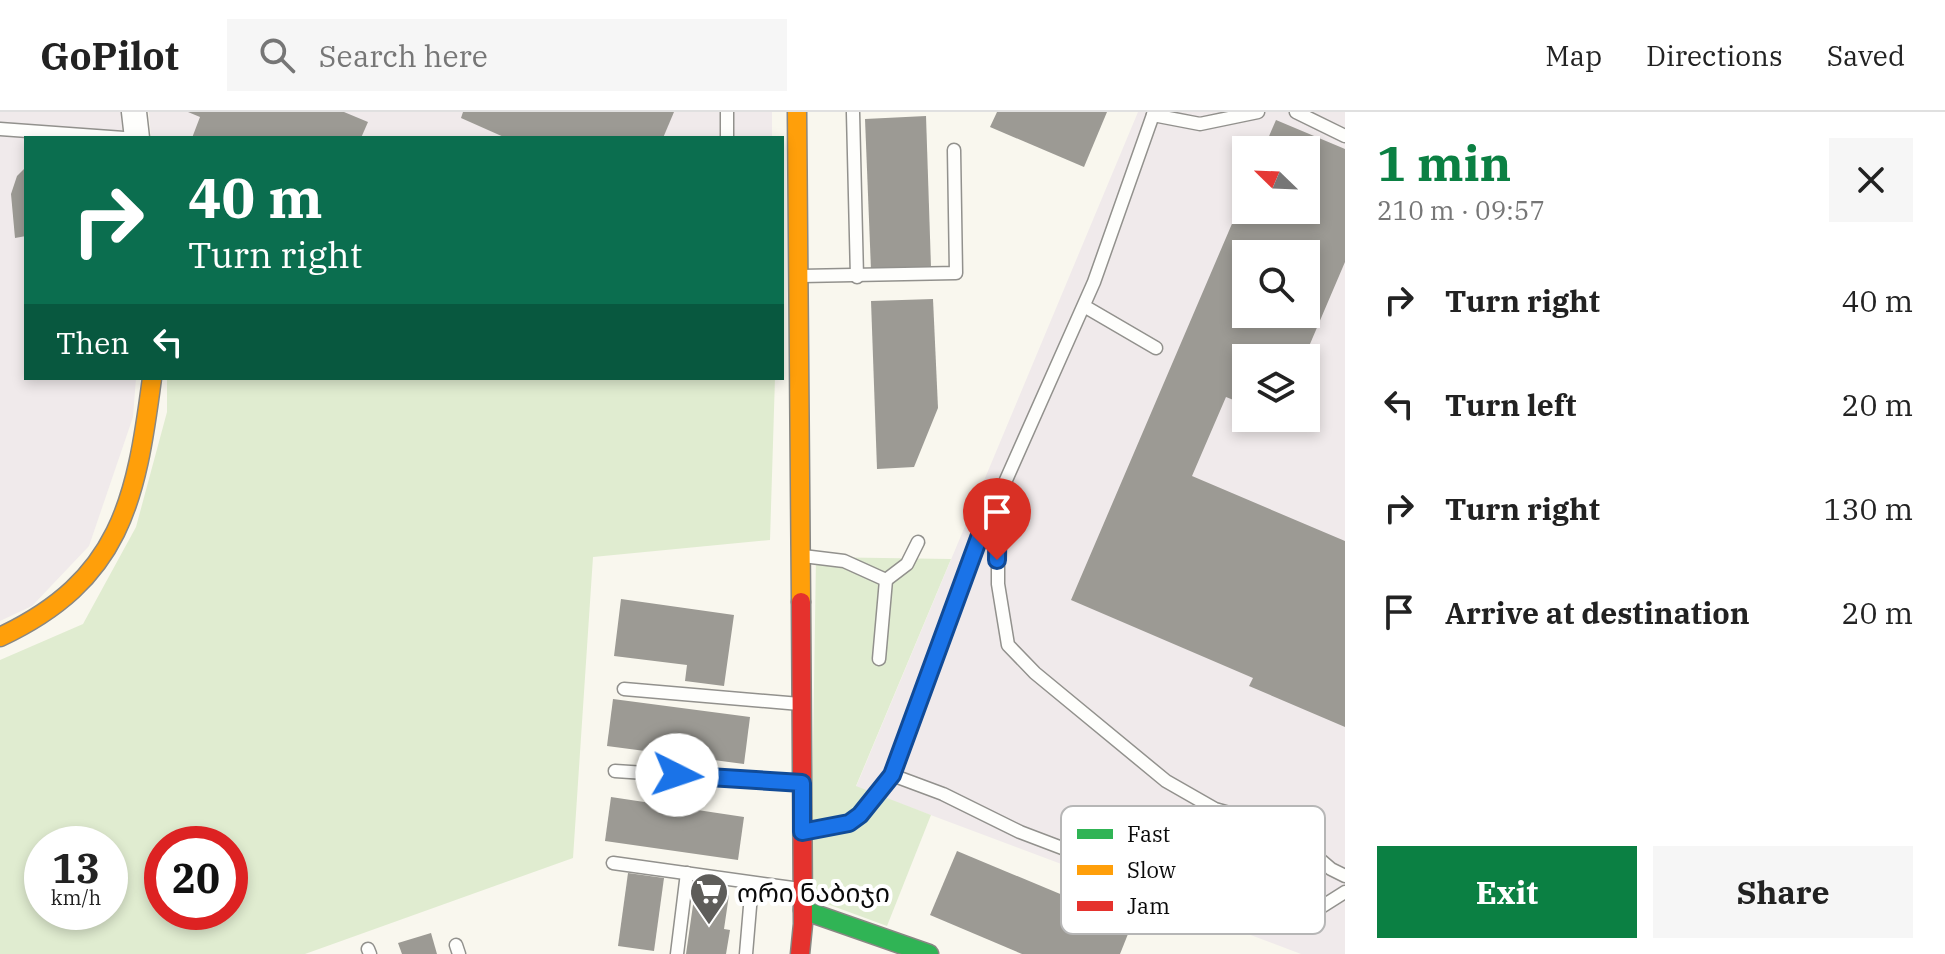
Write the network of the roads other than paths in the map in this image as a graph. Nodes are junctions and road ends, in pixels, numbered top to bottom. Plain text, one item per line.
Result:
1 (134, 112) edge
2 (727, 112) edge
3 (797, 112) edge
4 (1258, 112) edge
5 (1296, 112) edge
6 (853, 113) edge
7 (1154, 113) edge
8 (0, 129) edge
9 (96, 136) edge
10 (137, 136) edge
11 (727, 136) edge
12 (1345, 136) edge
13 (954, 150) dead end
14 (798, 276) junction
15 (857, 277) junction
16 (1084, 306) junction
17 (1156, 348) dead end
18 (152, 380) edge
19 (998, 498) junction
20 (918, 542) dead end
21 (800, 556) junction
22 (886, 580) junction
23 (0, 637) edge
24 (879, 659) dead end
25 (624, 689) dead end
26 (801, 704) junction
27 (615, 771) dead end
28 (892, 775) junction
29 (802, 783) junction
30 (1210, 806) edge
31 (802, 832) junction
32 (1061, 848) edge
33 (613, 863) dead end
34 (1325, 864) edge
35 (687, 873) junction
36 (1345, 876) edge
37 (752, 883) junction
38 (803, 890) junction
39 (1345, 892) edge
40 (1325, 905) edge
41 (803, 910) junction
42 (677, 954) edge
43 (746, 954) edge
44 (800, 954) edge
45 (929, 954) edge

1 - 10 street
2 - 11 lane
3 - 14 main road
4 - 7 lane
5 - 12 lane
6 - 15 lane
7 - 16 lane
8 - 9 lane
13 - 15 lane
14 - 15 lane
14 - 21 main road
16 - 17 lane
16 - 19 lane
18 - 23 main road
19 - 28 lane
19 - 30 lane
20 - 22 lane
21 - 22 lane
21 - 26 main road
22 - 24 lane
25 - 26 lane
26 - 29 main road
27 - 29 lane
28 - 31 lane
28 - 32 lane
29 - 31 main road
31 - 38 main road
33 - 35 lane
34 - 36 lane
35 - 37 lane
35 - 42 lane
37 - 38 lane
37 - 43 lane
38 - 41 main road
39 - 40 lane
41 - 44 main road
41 - 45 main road

